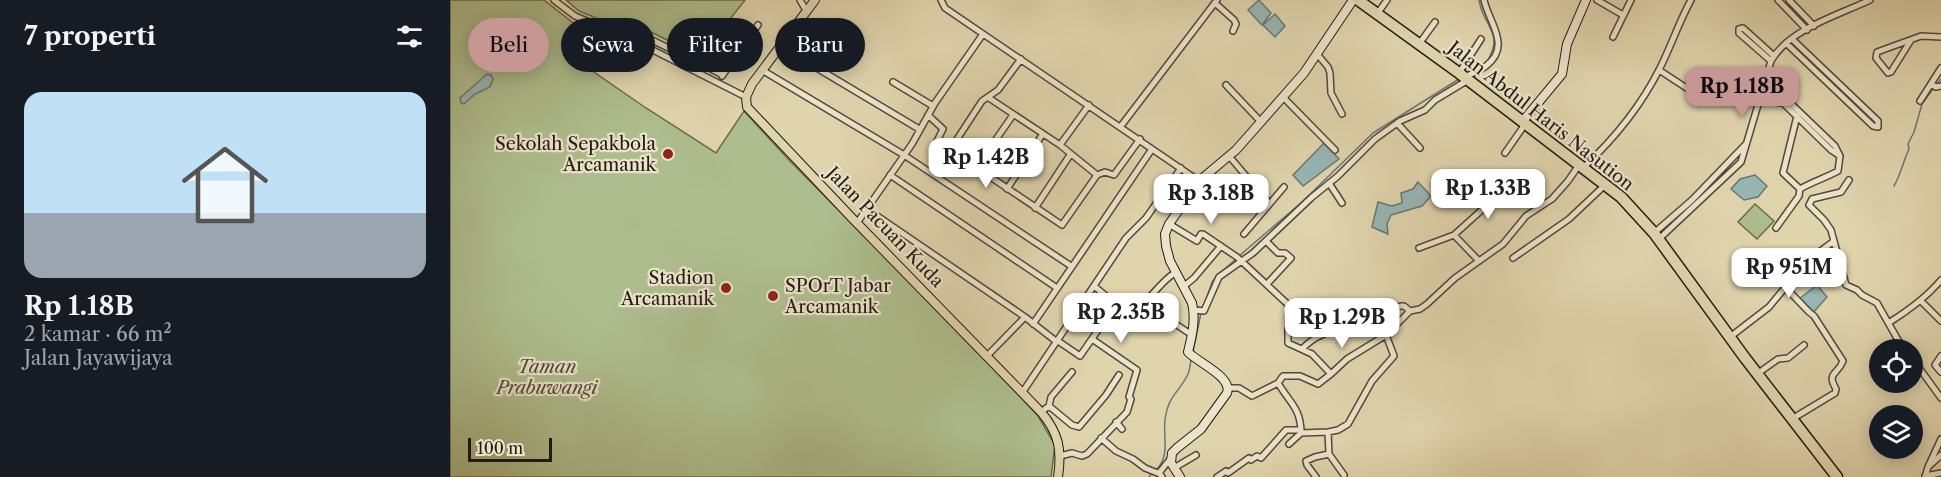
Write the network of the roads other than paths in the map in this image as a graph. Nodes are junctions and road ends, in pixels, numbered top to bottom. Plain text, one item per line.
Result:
1 (554, 0) edge
2 (800, 0) edge
3 (815, 0) edge
4 (940, 0) edge
5 (1353, 0) edge
6 (1358, 0) edge
7 (1387, 0) edge
8 (1484, 0) edge
9 (1597, 0) edge
10 (1631, 0) edge
11 (1690, 0) edge
12 (1778, 0) edge
13 (1789, 0) edge
14 (1870, 0) edge
15 (1583, 1) edge
16 (1216, 2) edge
17 (807, 12) junction
18 (1377, 14) junction
19 (1623, 15) junction
20 (580, 18) edge
21 (802, 18) edge
22 (1435, 22) dead end
23 (1814, 26) junction
24 (1807, 30) junction
25 (1233, 31) dead end
26 (983, 34) junction
27 (1613, 37) dead end
28 (1941, 37) edge
29 (1481, 39) dead end
30 (1792, 39) junction
31 (1911, 40) junction
32 (655, 41) edge
33 (1419, 44) junction
34 (1786, 44) junction
35 (655, 50) edge
36 (775, 53) edge
37 (1317, 54) junction
38 (1773, 58) junction
39 (1021, 59) junction
40 (1941, 68) edge
41 (763, 69) edge
42 (1659, 70) junction
43 (763, 71) edge
44 (725, 72) edge
45 (761, 72) edge
46 (824, 72) edge
47 (723, 75) junction
48 (1464, 76) junction
49 (1835, 81) junction
50 (717, 82) junction
51 (893, 82) dead end
52 (1226, 85) dead end
53 (1936, 85) edge
54 (1721, 86) dead end
55 (1831, 86) junction
56 (1688, 89) dead end
57 (746, 97) junction
58 (989, 98) junction
59 (1283, 98) junction
60 (1760, 100) junction
61 (1920, 101) dead end
62 (1089, 105) junction
63 (933, 106) junction
64 (1342, 114) dead end
65 (928, 115) junction
66 (1013, 115) junction
67 (1798, 115) junction
68 (1261, 122) junction
69 (1524, 122) junction
70 (1397, 123) junction
71 (1121, 126) junction
72 (919, 129) junction
73 (1042, 135) junction
74 (1140, 139) junction
75 (1747, 143) junction
76 (1060, 145) junction
77 (1420, 148) dead end
78 (1152, 149) junction
79 (950, 150) junction
80 (1335, 150) dead end
81 (1504, 153) dead end
82 (904, 155) junction
83 (1070, 155) junction
84 (1229, 156) junction
85 (1582, 165) junction
86 (976, 168) junction
87 (1181, 168) junction
88 (890, 175) junction
89 (1097, 175) junction
90 (1849, 180) dead end
91 (1199, 181) junction
92 (1329, 183) junction
93 (1606, 184) junction
94 (1500, 186) dead end
95 (1284, 187) dead end
96 (1007, 189) junction
97 (1800, 189) junction
98 (1269, 203) junction
99 (1342, 203) dead end
100 (1035, 208) junction
101 (867, 209) junction
102 (857, 223) junction
103 (1169, 224) junction
104 (1776, 228) dead end
105 (1244, 234) dead end
106 (1454, 235) junction
107 (1656, 237) junction
108 (1266, 241) junction
109 (1834, 241) junction
110 (1221, 246) junction
111 (1419, 248) dead end
112 (1513, 258) dead end
113 (1239, 260) junction
114 (1479, 261) junction
115 (1071, 266) junction
116 (1175, 273) junction
117 (1941, 280) edge
118 (1267, 284) junction
119 (1094, 286) junction
120 (1183, 286) junction
121 (1785, 287) junction
122 (1057, 288) junction
123 (1921, 301) junction
124 (1291, 308) junction
125 (1199, 311) junction
126 (1410, 311) junction
127 (1026, 317) junction
128 (1171, 321) dead end
129 (1941, 321) edge
130 (1890, 322) junction
131 (1103, 323) dead end
132 (1033, 324) junction
133 (1338, 330) junction
134 (1192, 335) junction
135 (1386, 335) junction
136 (1730, 337) junction
137 (1092, 339) junction
138 (1898, 339) edge
139 (1058, 342) junction
140 (1804, 345) dead end
141 (1302, 349) junction
142 (987, 356) junction
143 (1941, 357) edge
144 (1072, 372) dead end
145 (1941, 372) edge
146 (1923, 373) edge
147 (1331, 374) junction
148 (1757, 374) junction
149 (1119, 375) dead end
150 (1278, 383) junction
151 (1229, 388) junction
152 (1024, 391) junction
153 (1941, 398) edge
154 (1049, 406) junction
155 (1041, 412) junction
156 (1792, 419) junction
157 (1116, 422) junction
158 (1122, 429) dead end
159 (1301, 431) junction
160 (1328, 432) junction
161 (1101, 438) junction
162 (1941, 440) edge
163 (1290, 444) dead end
164 (1329, 454) junction
165 (1196, 455) dead end
166 (1941, 455) edge
167 (1060, 456) junction
168 (1171, 458) junction
169 (1928, 467) junction
170 (1174, 468) junction
171 (1157, 473) edge
172 (1941, 473) edge
173 (1344, 475) dead end
174 (1058, 477) edge
175 (1180, 477) edge
176 (1217, 477) edge
177 (1316, 477) edge
178 (1837, 477) edge
179 (1925, 477) edge

1 - 20 street
2 - 17 street
3 - 17 main road
4 - 26 street
5 - 37 street
6 - 18 highway, Jalan Abdul Haris Nasution
7 - 18 street
8 - 48 street
9 - 19 street
10 - 19 street
11 - 42 street
12 - 24 street
13 - 23 street
14 - 23 street
15 - 69 street
16 - 25 street
16 - 71 street
17 - 21 main road
18 - 33 highway, Jalan Abdul Haris Nasution
19 - 27 street
22 - 33 street
23 - 24 street
24 - 30 street
26 - 39 street
26 - 63 street
28 - 31 street
29 - 48 street
30 - 34 street
30 - 49 street
31 - 31 street
32 - 47 street
33 - 48 highway, Jalan Abdul Haris Nasution
34 - 38 street
34 - 55 street
35 - 50 street
36 - 41 main road
37 - 59 street
37 - 64 street
38 - 38 street
38 - 60 street
39 - 58 street
39 - 62 street
40 - 53 street
42 - 56 street
42 - 85 street
43 - 82 street
44 - 47 street
45 - 57 main road
46 - 72 street
47 - 50 street
48 - 69 highway, Jalan Abdul Haris Nasution
48 - 70 street
49 - 55 street
49 - 55 street
50 - 57 street
51 - 63 street
52 - 68 street
53 - 61 street
54 - 60 street
57 - 102 main road, Jalan Pacuan Kuda
58 - 66 street
58 - 79 street
59 - 68 street
59 - 80 street
60 - 67 street
60 - 75 street
62 - 71 street
62 - 76 street
63 - 65 street
65 - 72 street
65 - 79 street
66 - 73 street
66 - 86 street
67 - 97 street
67 - 97 street
68 - 84 street
69 - 81 street
69 - 85 highway, Jalan Abdul Haris Nasution
70 - 77 street
70 - 92 street
71 - 74 street
72 - 82 street
73 - 76 street
73 - 96 street
74 - 78 street
74 - 89 street
75 - 107 street
75 - 107 street
76 - 83 street
78 - 87 street
78 - 115 street
79 - 86 street
82 - 88 street
82 - 115 street
83 - 89 street
83 - 100 street
84 - 91 street
84 - 98 street
85 - 93 highway, Jalan Abdul Haris Nasution
85 - 114 street
86 - 96 street
87 - 91 street
87 - 119 street
88 - 101 street
88 - 122 street
89 - 100 street
90 - 109 street
91 - 103 street
92 - 99 street
92 - 108 street
93 - 107 highway, Jalan Abdul Haris Nasution
93 - 112 street
94 - 106 street
95 - 98 street
96 - 100 street
97 - 104 street
98 - 105 street
101 - 102 street
101 - 127 street
102 - 142 main road, Jalan Pacuan Kuda
103 - 110 street
103 - 116 street
106 - 111 street
106 - 114 street
107 - 136 highway, Jalan Abdul Haris Nasution
108 - 113 street
108 - 118 street
109 - 121 street
109 - 130 street
110 - 113 street
110 - 120 street
113 - 118 street
113 - 125 street
114 - 126 street
115 - 122 street
116 - 119 street
116 - 120 street
117 - 123 street
118 - 124 street
119 - 139 street
120 - 125 street
121 - 136 street
121 - 156 street
122 - 132 street
123 - 129 street
123 - 130 street
124 - 133 street
124 - 141 street
125 - 134 street
126 - 133 street
126 - 135 street
127 - 132 street
127 - 142 street
128 - 134 street
130 - 138 street
131 - 137 street
132 - 139 street
133 - 141 street
134 - 151 street
135 - 147 street
135 - 160 street
136 - 148 highway, Jalan Abdul Haris Nasution
137 - 139 street
137 - 157 street
139 - 152 street
140 - 148 street
141 - 147 street
142 - 152 main road, Jalan Pacuan Kuda
143 - 145 street
144 - 154 street
146 - 153 street
147 - 150 street
148 - 156 highway, Jalan Abdul Haris Nasution
149 - 154 street
150 - 151 street
150 - 159 street
151 - 168 street
152 - 155 main road, Jalan Pacuan Kuda
154 - 155 street
155 - 167 main road, Jalan Pacuan Kuda
156 - 178 highway, Jalan Abdul Haris Nasution
157 - 158 street
157 - 161 street
159 - 160 street
159 - 163 street
159 - 176 street
160 - 164 street
161 - 167 street
161 - 171 street
162 - 169 street
164 - 173 street
164 - 177 street
165 - 170 street
166 - 169 street
167 - 174 main road, Jalan Pacuan Kuda
168 - 170 street
168 - 171 street
169 - 179 street
170 - 175 street
172 - 179 street

